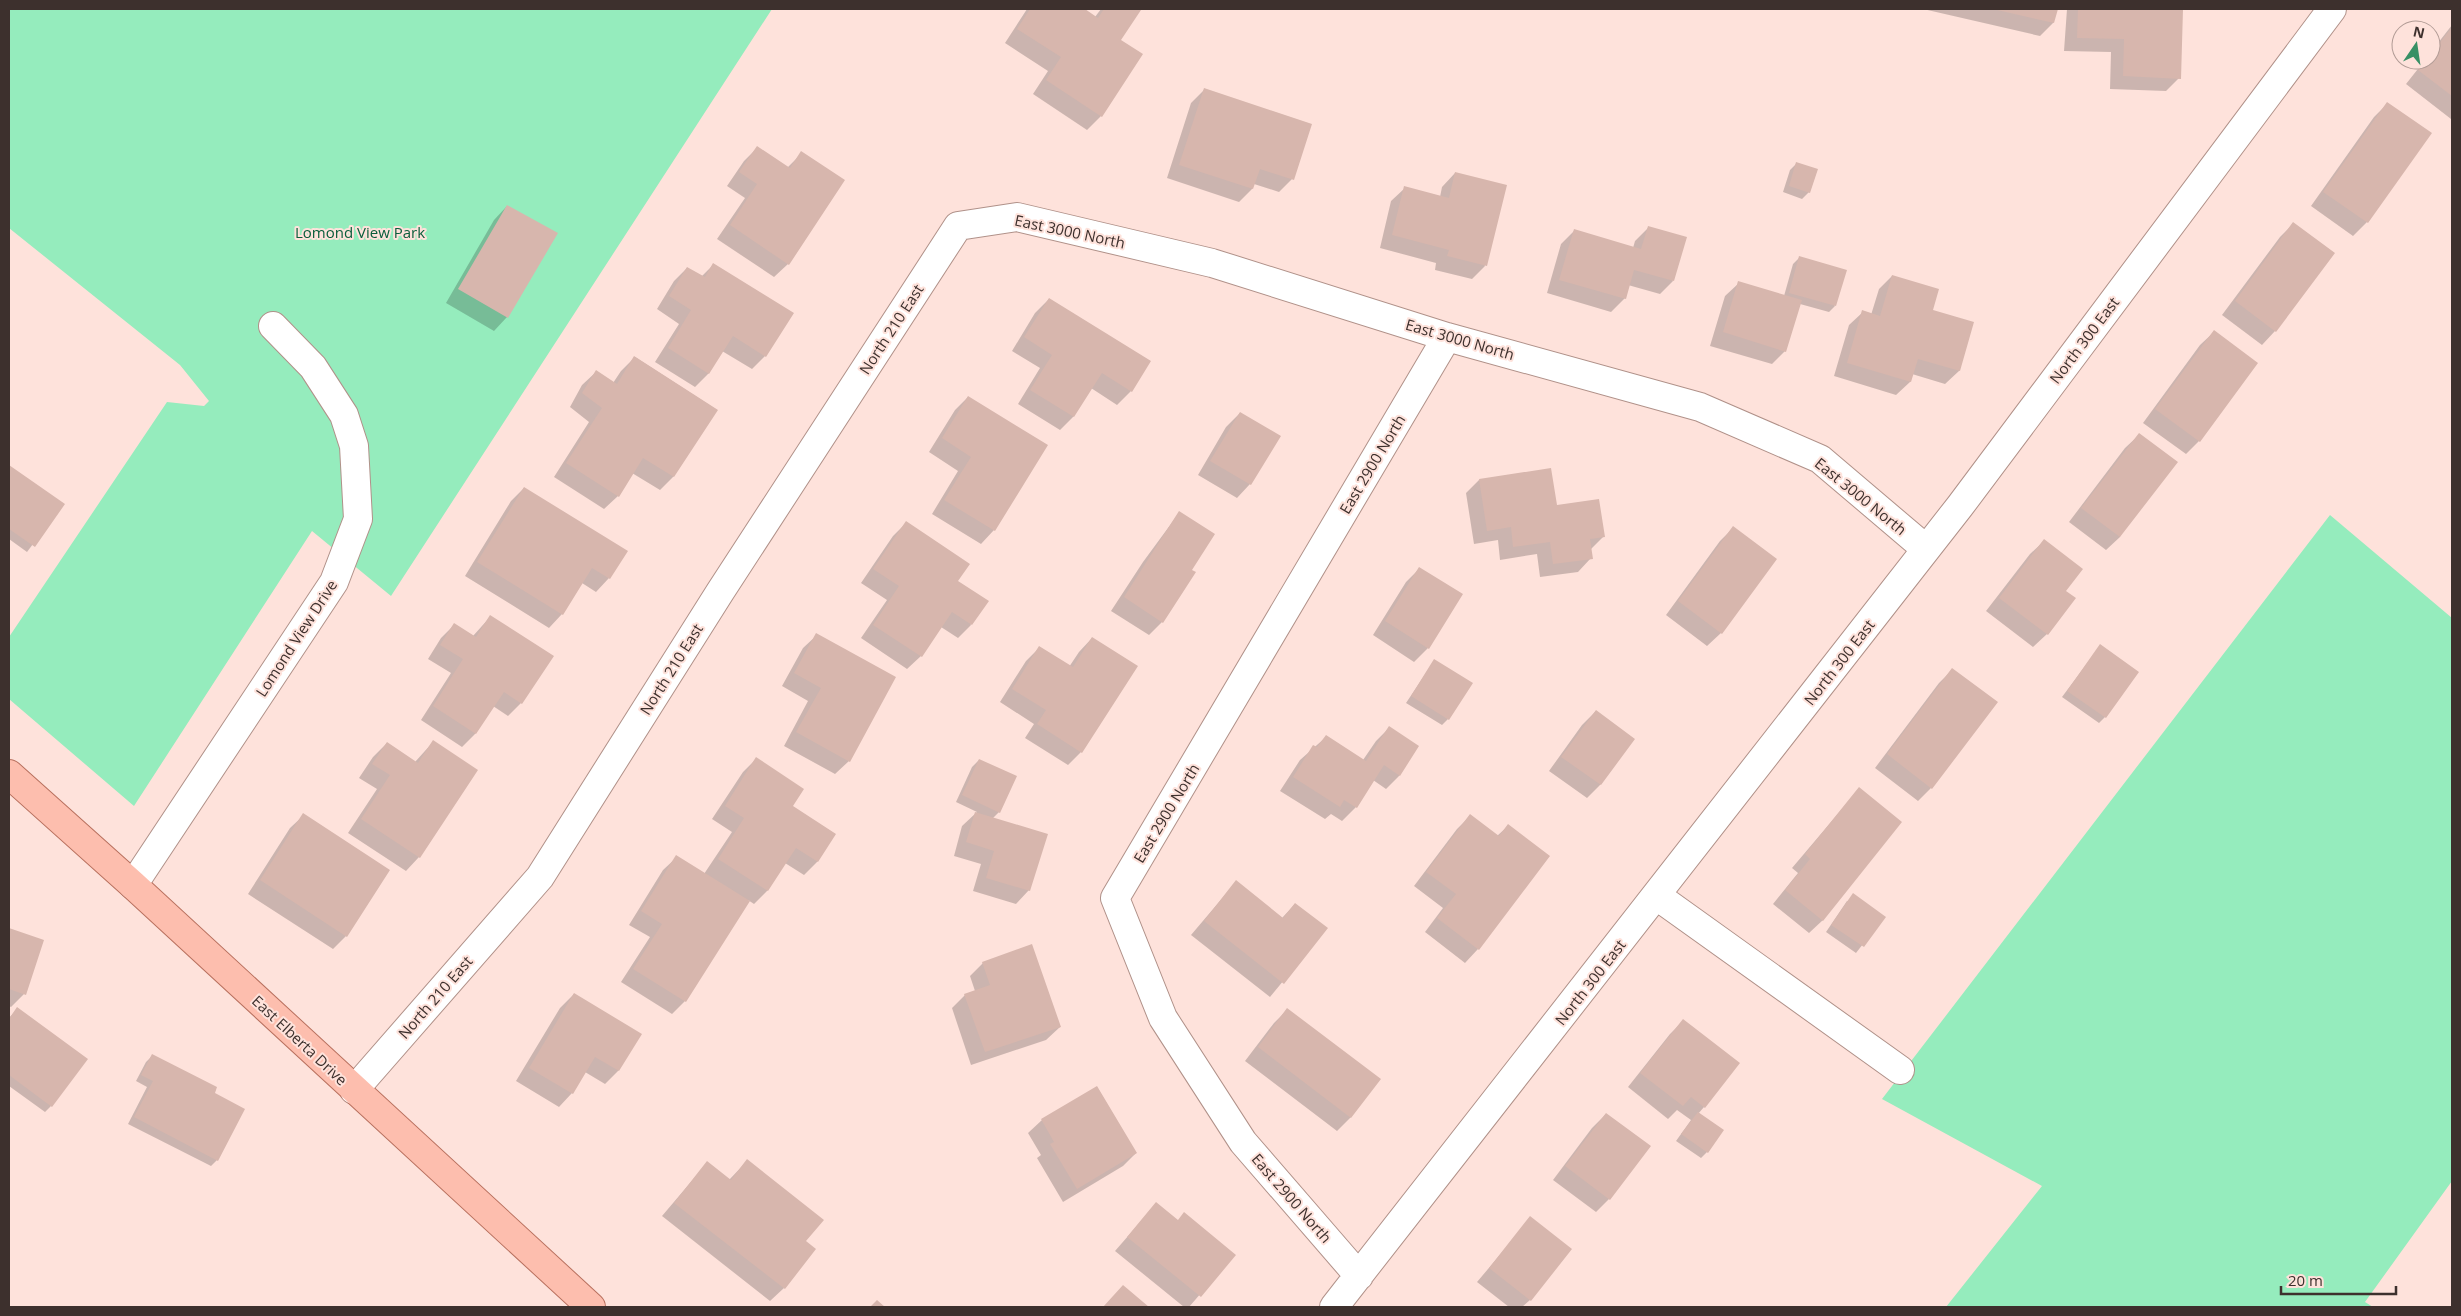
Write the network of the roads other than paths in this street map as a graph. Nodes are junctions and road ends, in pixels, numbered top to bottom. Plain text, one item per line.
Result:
1 (2332, 9) edge
2 (958, 226) joint
3 (273, 326) dead end
4 (1447, 337) junction
5 (1926, 550) junction
6 (9, 774) edge
7 (133, 885) junction
8 (1657, 896) junction
9 (1900, 1070) dead end
10 (354, 1090) junction
11 (1359, 1276) junction
12 (591, 1307) edge
13 (1334, 1307) edge

1 - 5 street, North 300 East
2 - 4 street, East 3000 North
2 - 10 street, North 210 East
3 - 7 street, Lomond View Drive
4 - 5 street, East 3000 North
4 - 11 street, East 2900 North
5 - 8 street, North 300 East
6 - 7 main road, East Elberta Drive
7 - 10 main road, East Elberta Drive
8 - 9 street
8 - 11 street, North 300 East
10 - 12 main road, East Elberta Drive
11 - 13 street, North 300 East

